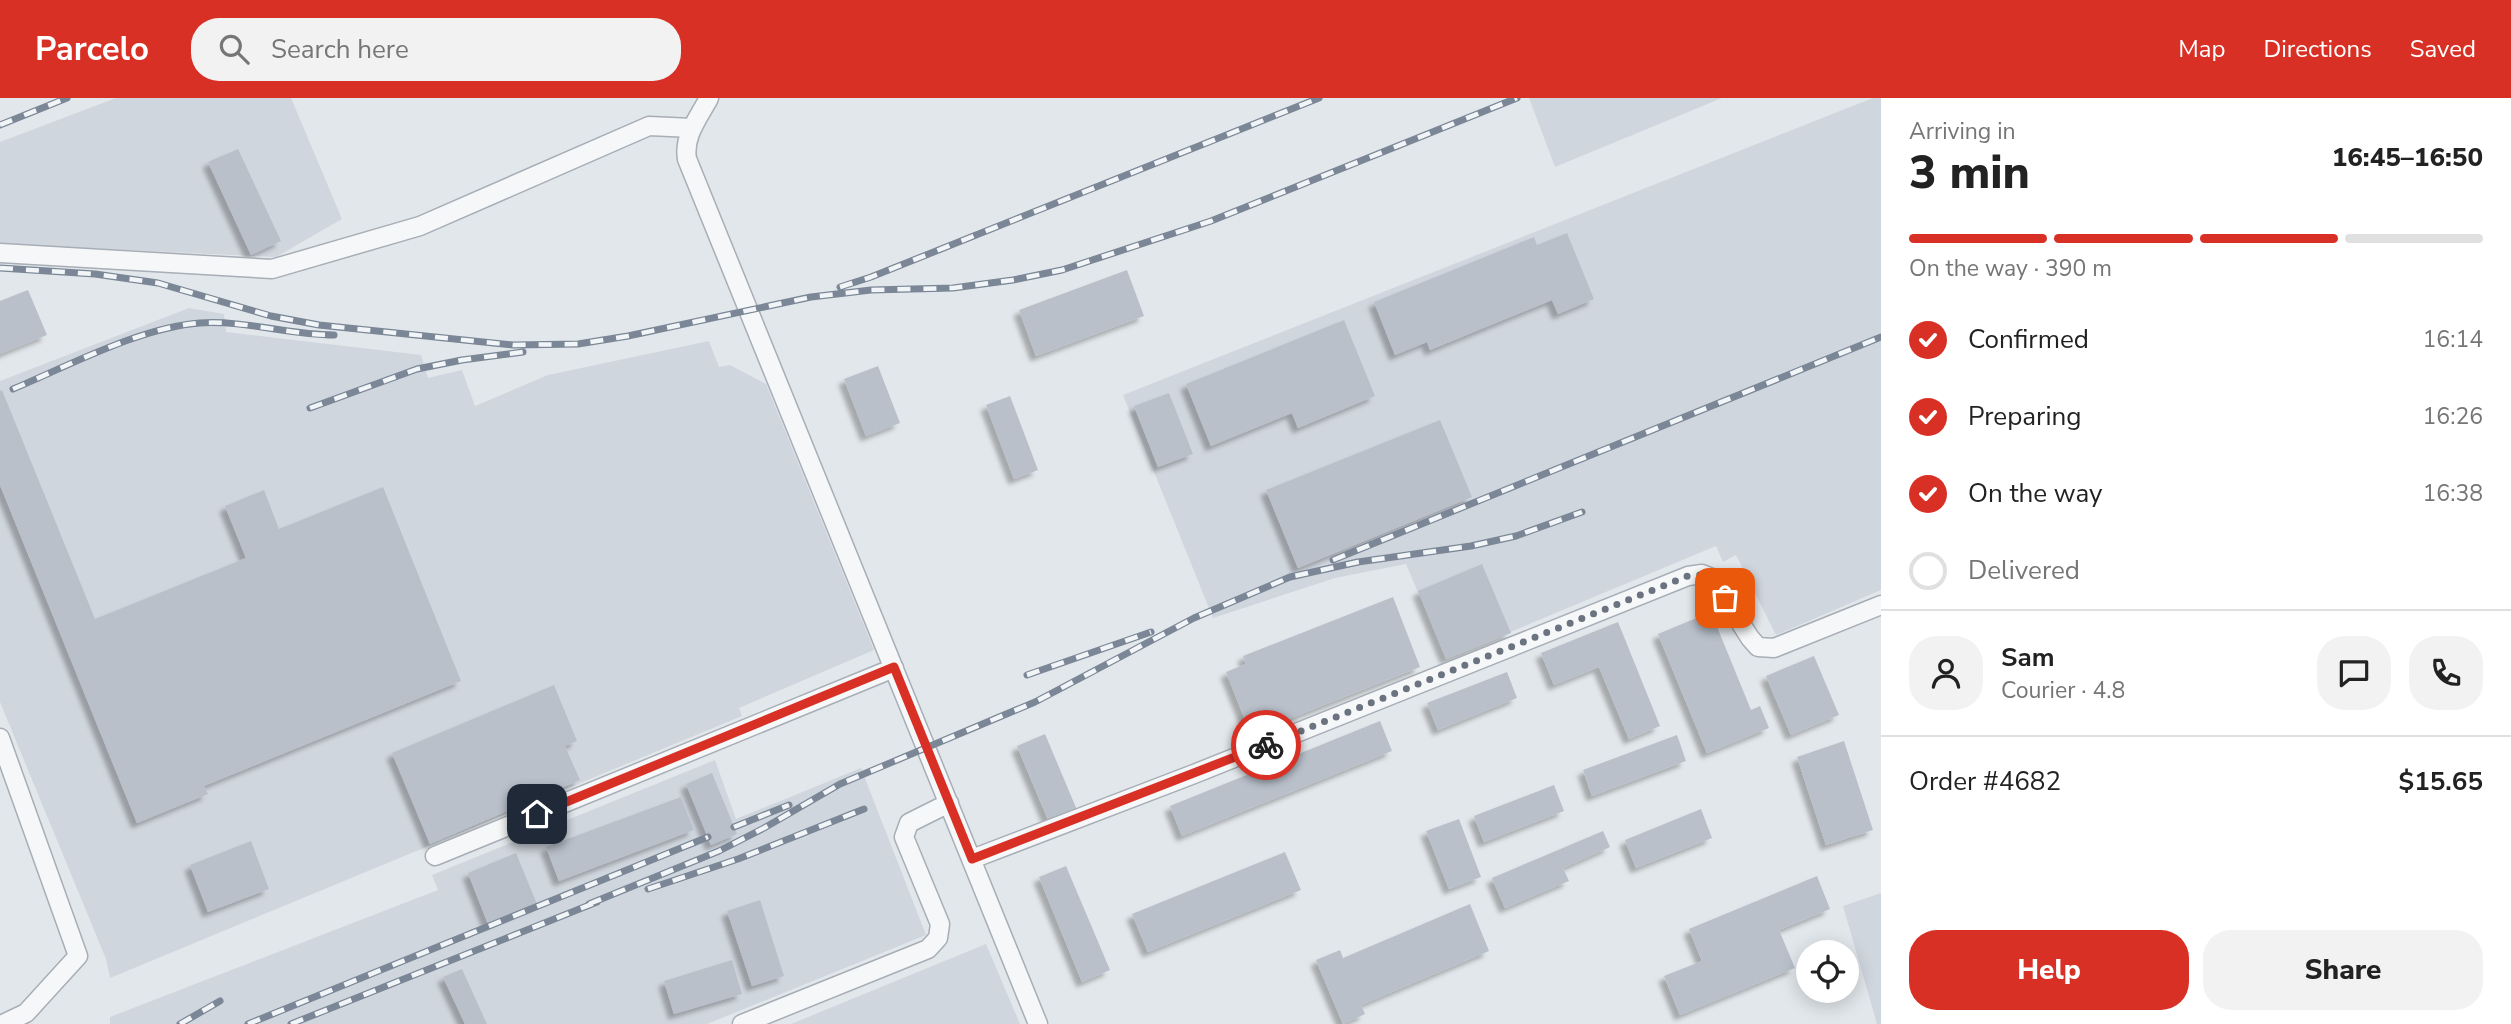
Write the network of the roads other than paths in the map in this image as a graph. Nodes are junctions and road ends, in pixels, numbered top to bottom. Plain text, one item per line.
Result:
1 (709, 98) edge
2 (691, 128) junction
3 (0, 253) edge
4 (1881, 605) edge
5 (894, 667) junction
6 (0, 738) edge
7 (949, 803) junction
8 (435, 856) dead end
9 (972, 859) junction
10 (3, 1024) edge
11 (742, 1024) edge
12 (1038, 1024) edge

1 - 2 lane
2 - 3 lane
2 - 5 lane
4 - 9 lane
5 - 7 lane
5 - 8 lane
6 - 10 lane
7 - 9 lane
7 - 11 lane
9 - 12 lane

